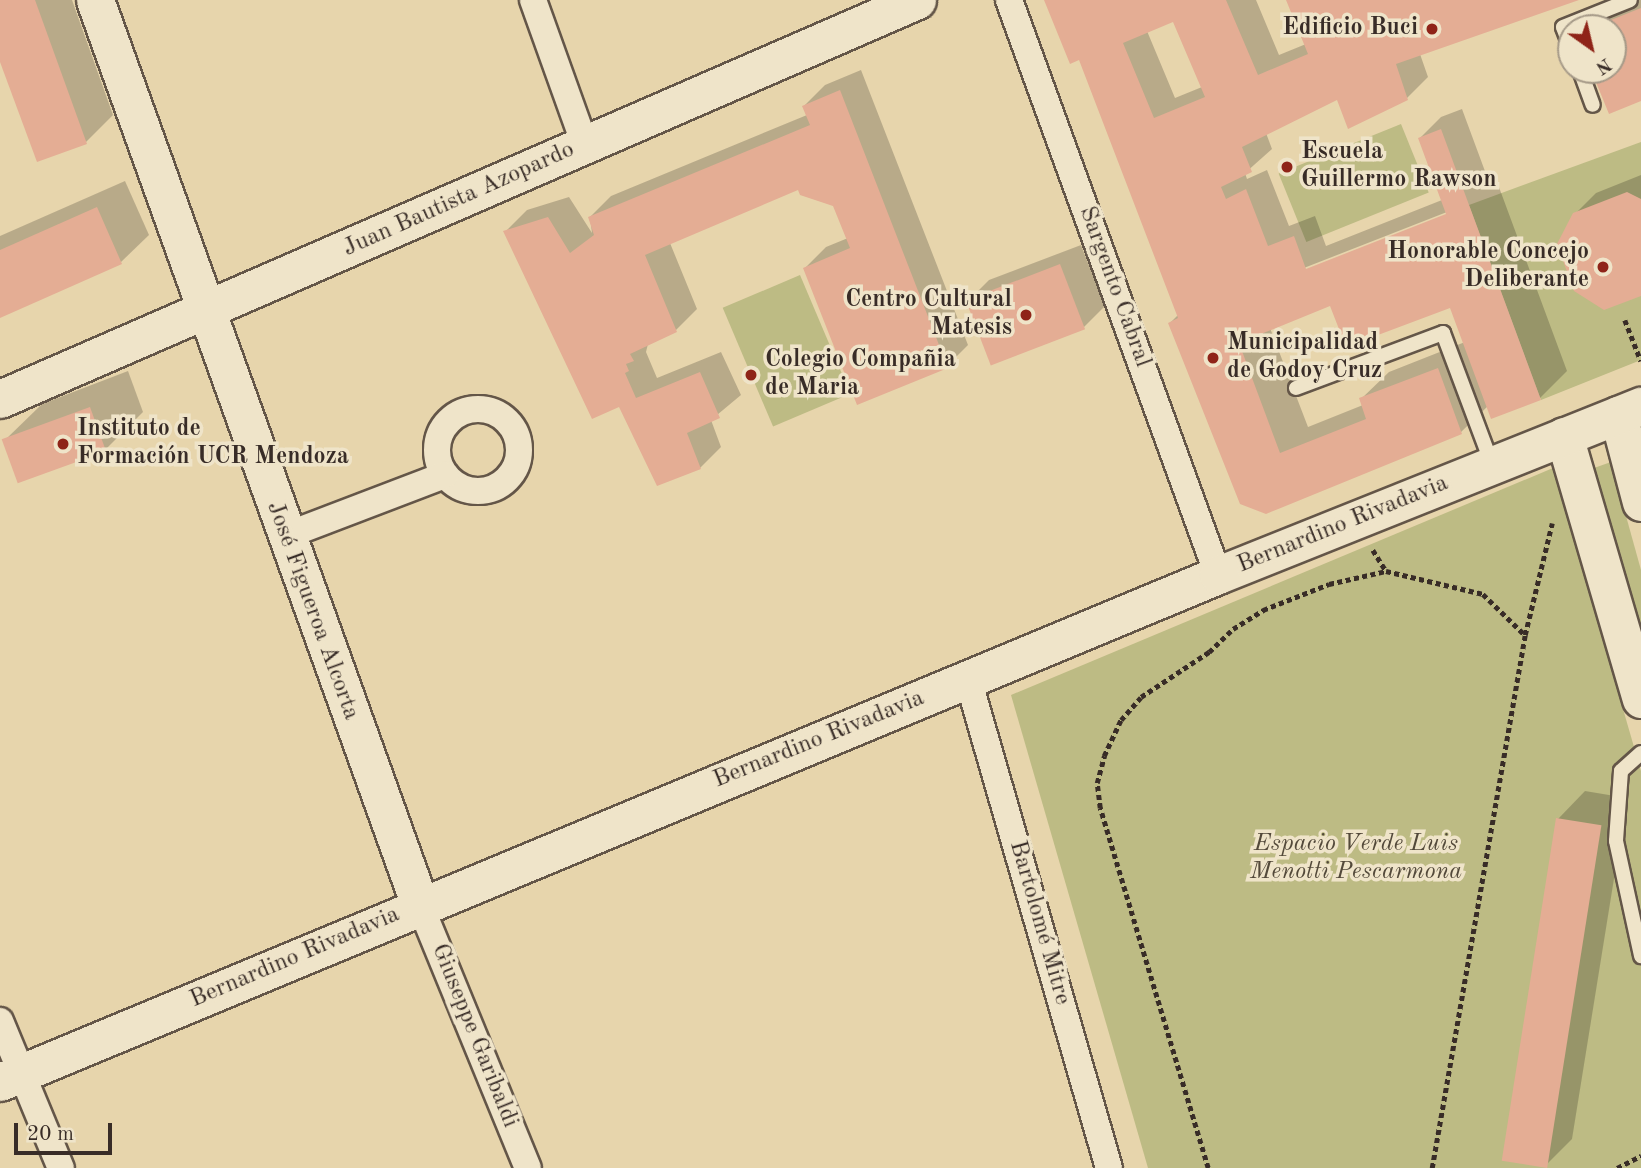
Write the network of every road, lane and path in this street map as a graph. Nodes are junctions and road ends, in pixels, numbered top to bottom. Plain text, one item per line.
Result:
1 (95, 0) edge
2 (533, 0) edge
3 (916, 0) edge
4 (1009, 0) edge
5 (1630, 0) edge
6 (1595, 14) edge
7 (1585, 84) edge
8 (1593, 105) dead end
9 (585, 145) junction
10 (205, 311) junction
11 (1625, 320) dead end
12 (1641, 361) edge
13 (1296, 388) dead end
14 (0, 399) edge
15 (1629, 410) edge
16 (1564, 436) junction
17 (1493, 465) junction
18 (445, 475) dead end
19 (1578, 482) junction
20 (1641, 502) edge
21 (1354, 520) junction
22 (285, 536) junction
23 (1386, 571) junction
24 (1218, 575) junction
25 (1525, 635) junction
26 (968, 679) junction
27 (1641, 699) edge
28 (1641, 753) edge
29 (420, 905) junction
30 (1641, 956) edge
31 (0, 1021) edge
32 (10, 1078) edge
33 (1641, 1156) edge
34 (61, 1168) edge
35 (528, 1168) edge
36 (1109, 1168) edge
37 (1208, 1168) edge
38 (1432, 1168) edge
39 (1617, 1168) edge

1 - 10 main road, José Figueroa Alcorta
2 - 9 street
3 - 9 main road, Juan Bautista Azopardo
4 - 24 street, Sargento Cabral
5 - 6 lane
7 - 8 lane
9 - 10 main road, Juan Bautista Azopardo
10 - 14 main road, Juan Bautista Azopardo
10 - 22 main road, José Figueroa Alcorta
11 - 12 path
13 - 17 lane
15 - 16 main road, Bernardino Rivadavia
15 - 20 main road
16 - 17 main road, Bernardino Rivadavia
16 - 19 main road
17 - 21 main road, Bernardino Rivadavia
18 - 22 street
19 - 25 path
19 - 27 main road
21 - 23 path
21 - 24 main road, Bernardino Rivadavia
22 - 29 main road, José Figueroa Alcorta
23 - 25 path
23 - 37 path
24 - 26 main road, Bernardino Rivadavia
25 - 38 path
26 - 29 main road, Bernardino Rivadavia
26 - 36 street, Bartolomé Mitre
28 - 30 lane
29 - 32 main road, Bernardino Rivadavia
29 - 35 street, Giuseppe Garibaldi
31 - 32 street
32 - 34 street
33 - 39 path

